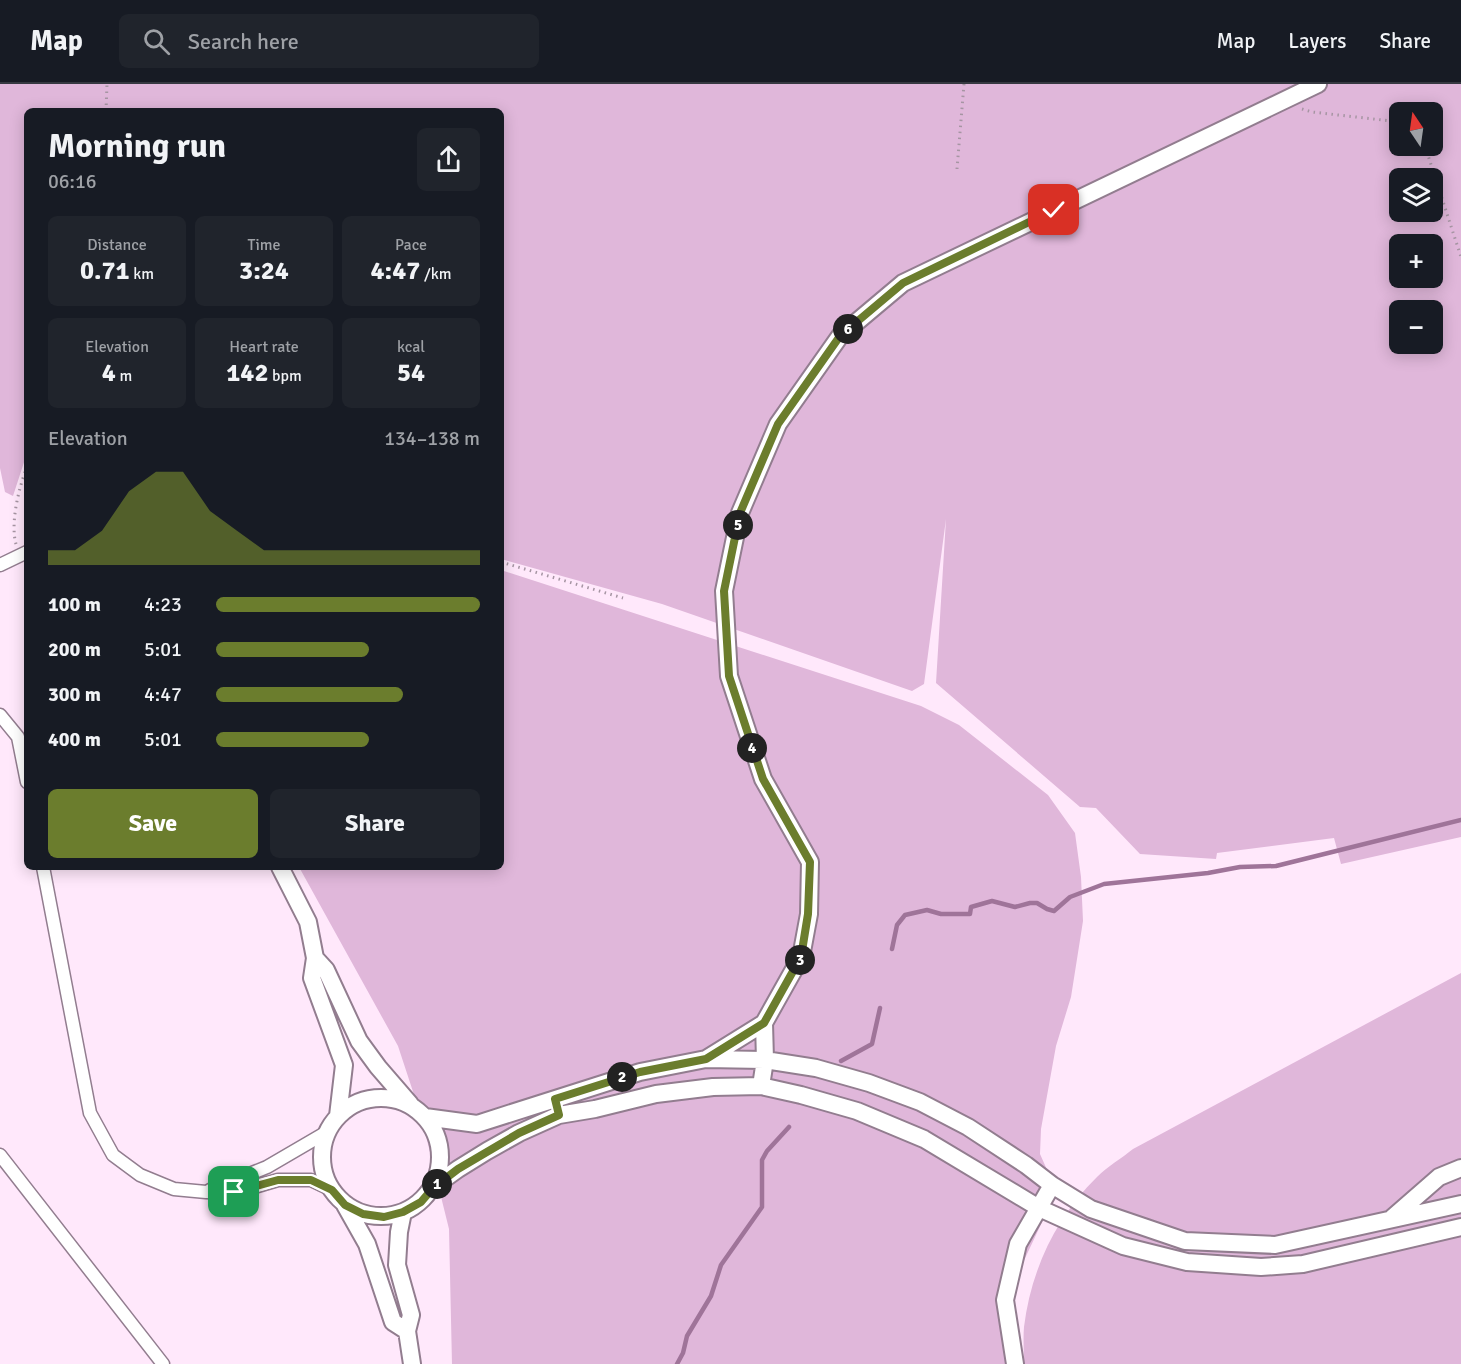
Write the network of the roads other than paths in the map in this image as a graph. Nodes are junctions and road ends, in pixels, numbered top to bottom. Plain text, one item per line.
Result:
1 (1318, 84) edge
2 (24, 554) edge
3 (0, 565) edge
4 (0, 715) edge
5 (24, 767) edge
6 (44, 870) edge
7 (282, 870) edge
8 (315, 958) junction
9 (764, 1023) junction
10 (706, 1059) junction
11 (765, 1060) junction
12 (760, 1086) junction
13 (411, 1105) junction
14 (557, 1107) junction
15 (338, 1116) junction
16 (425, 1117) junction
17 (327, 1132) junction
18 (0, 1155) edge
19 (1461, 1168) edge
20 (1052, 1185) junction
21 (433, 1188) junction
22 (332, 1190) junction
23 (206, 1192) junction
24 (1461, 1204) edge
25 (345, 1205) junction
26 (1039, 1208) junction
27 (403, 1212) junction
28 (1391, 1220) junction
29 (1461, 1227) edge
30 (407, 1331) junction
31 (164, 1364) edge
32 (412, 1364) edge
33 (1015, 1364) edge

1 - 9 street
2 - 3 street
4 - 5 street
6 - 23 street
7 - 8 street
8 - 13 street
8 - 15 street
9 - 10 street
9 - 11 street
10 - 11 street
10 - 14 street
11 - 12 street
11 - 20 street
12 - 14 street
12 - 26 street
13 - 15 street
13 - 16 street
14 - 16 street
14 - 21 street
15 - 17 street
16 - 21 street
17 - 22 street
17 - 23 street
18 - 31 street
19 - 28 street
20 - 26 street
20 - 28 street
21 - 27 street
22 - 23 street
22 - 25 street
24 - 28 street
25 - 27 street
25 - 30 street
26 - 29 street
26 - 33 street
27 - 30 street
30 - 32 street

